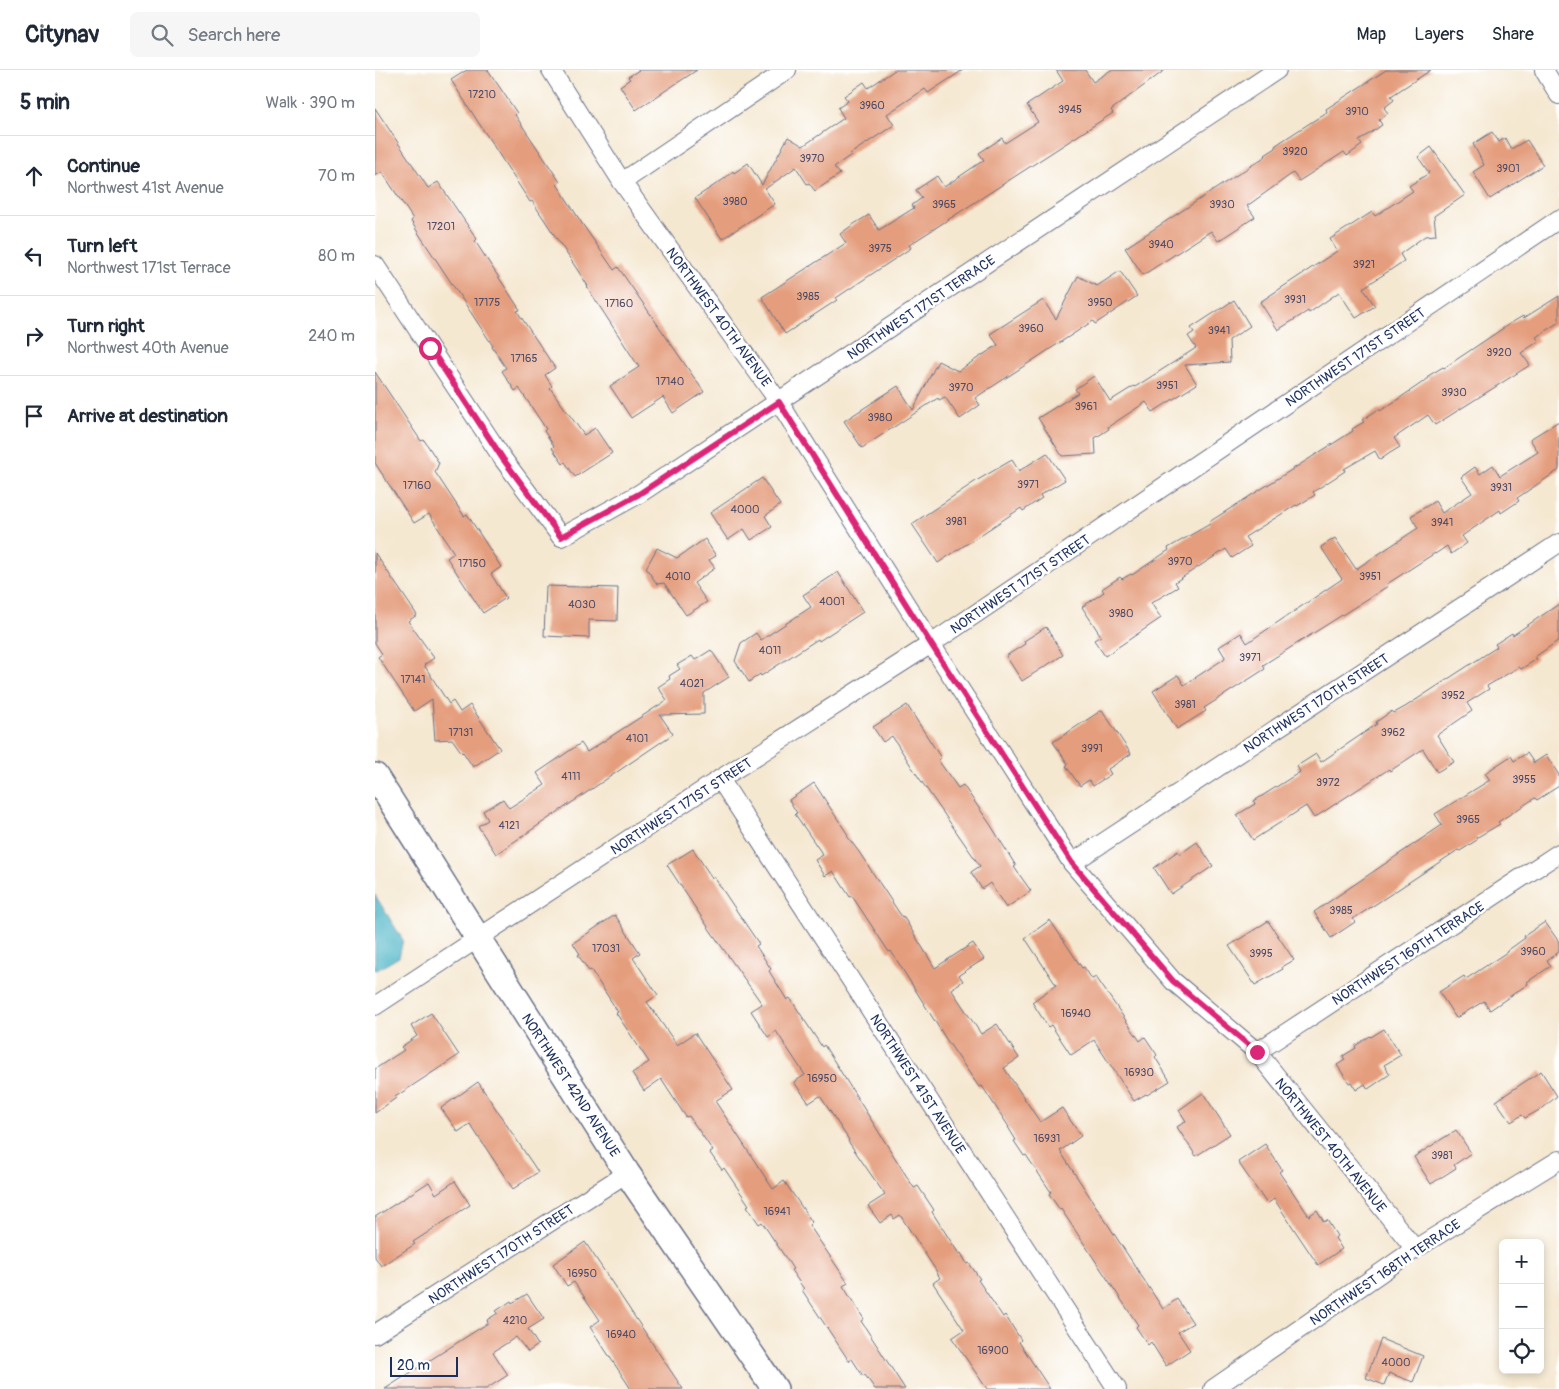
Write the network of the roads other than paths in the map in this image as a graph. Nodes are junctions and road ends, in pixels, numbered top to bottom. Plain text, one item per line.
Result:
1 (551, 70) edge
2 (787, 70) edge
3 (1277, 70) edge
4 (1544, 70) edge
5 (1559, 95) edge
6 (622, 182) junction
7 (1559, 219) edge
8 (375, 265) edge
9 (779, 402) junction
10 (1559, 543) edge
11 (931, 644) junction
12 (375, 776) edge
13 (720, 779) junction
14 (1559, 853) edge
15 (1072, 863) junction
16 (478, 940) junction
17 (375, 1006) edge
18 (1257, 1052) junction
19 (1559, 1160) edge
20 (627, 1173) junction
21 (1415, 1250) junction
22 (375, 1334) edge
23 (775, 1389) edge
24 (1117, 1389) edge
25 (1213, 1389) edge

1 - 6 street, NORTHWEST 40TH AVENUE
2 - 6 street
3 - 9 street, NORTHWEST 171ST TERRACE
4 - 5 street
6 - 9 street, NORTHWEST 40TH AVENUE
7 - 11 street, NORTHWEST 171ST STREET
8 - 9 street, NORTHWEST 171ST TERRACE
9 - 11 street, NORTHWEST 40TH AVENUE
10 - 15 street, NORTHWEST 170TH STREET
11 - 13 street, NORTHWEST 171ST STREET
11 - 15 street, NORTHWEST 40TH AVENUE
12 - 16 street, NORTHWEST 42ND AVENUE
13 - 16 street, NORTHWEST 171ST STREET
13 - 24 street, NORTHWEST 41ST AVENUE
14 - 18 street, NORTHWEST 169TH TERRACE
15 - 18 street, NORTHWEST 40TH AVENUE
16 - 17 street, NORTHWEST 171ST STREET
16 - 20 street, NORTHWEST 42ND AVENUE
18 - 21 street, NORTHWEST 40TH AVENUE
19 - 21 street, NORTHWEST 168TH TERRACE
20 - 22 street, NORTHWEST 170TH STREET
20 - 23 street, NORTHWEST 42ND AVENUE
21 - 25 street, NORTHWEST 168TH TERRACE

